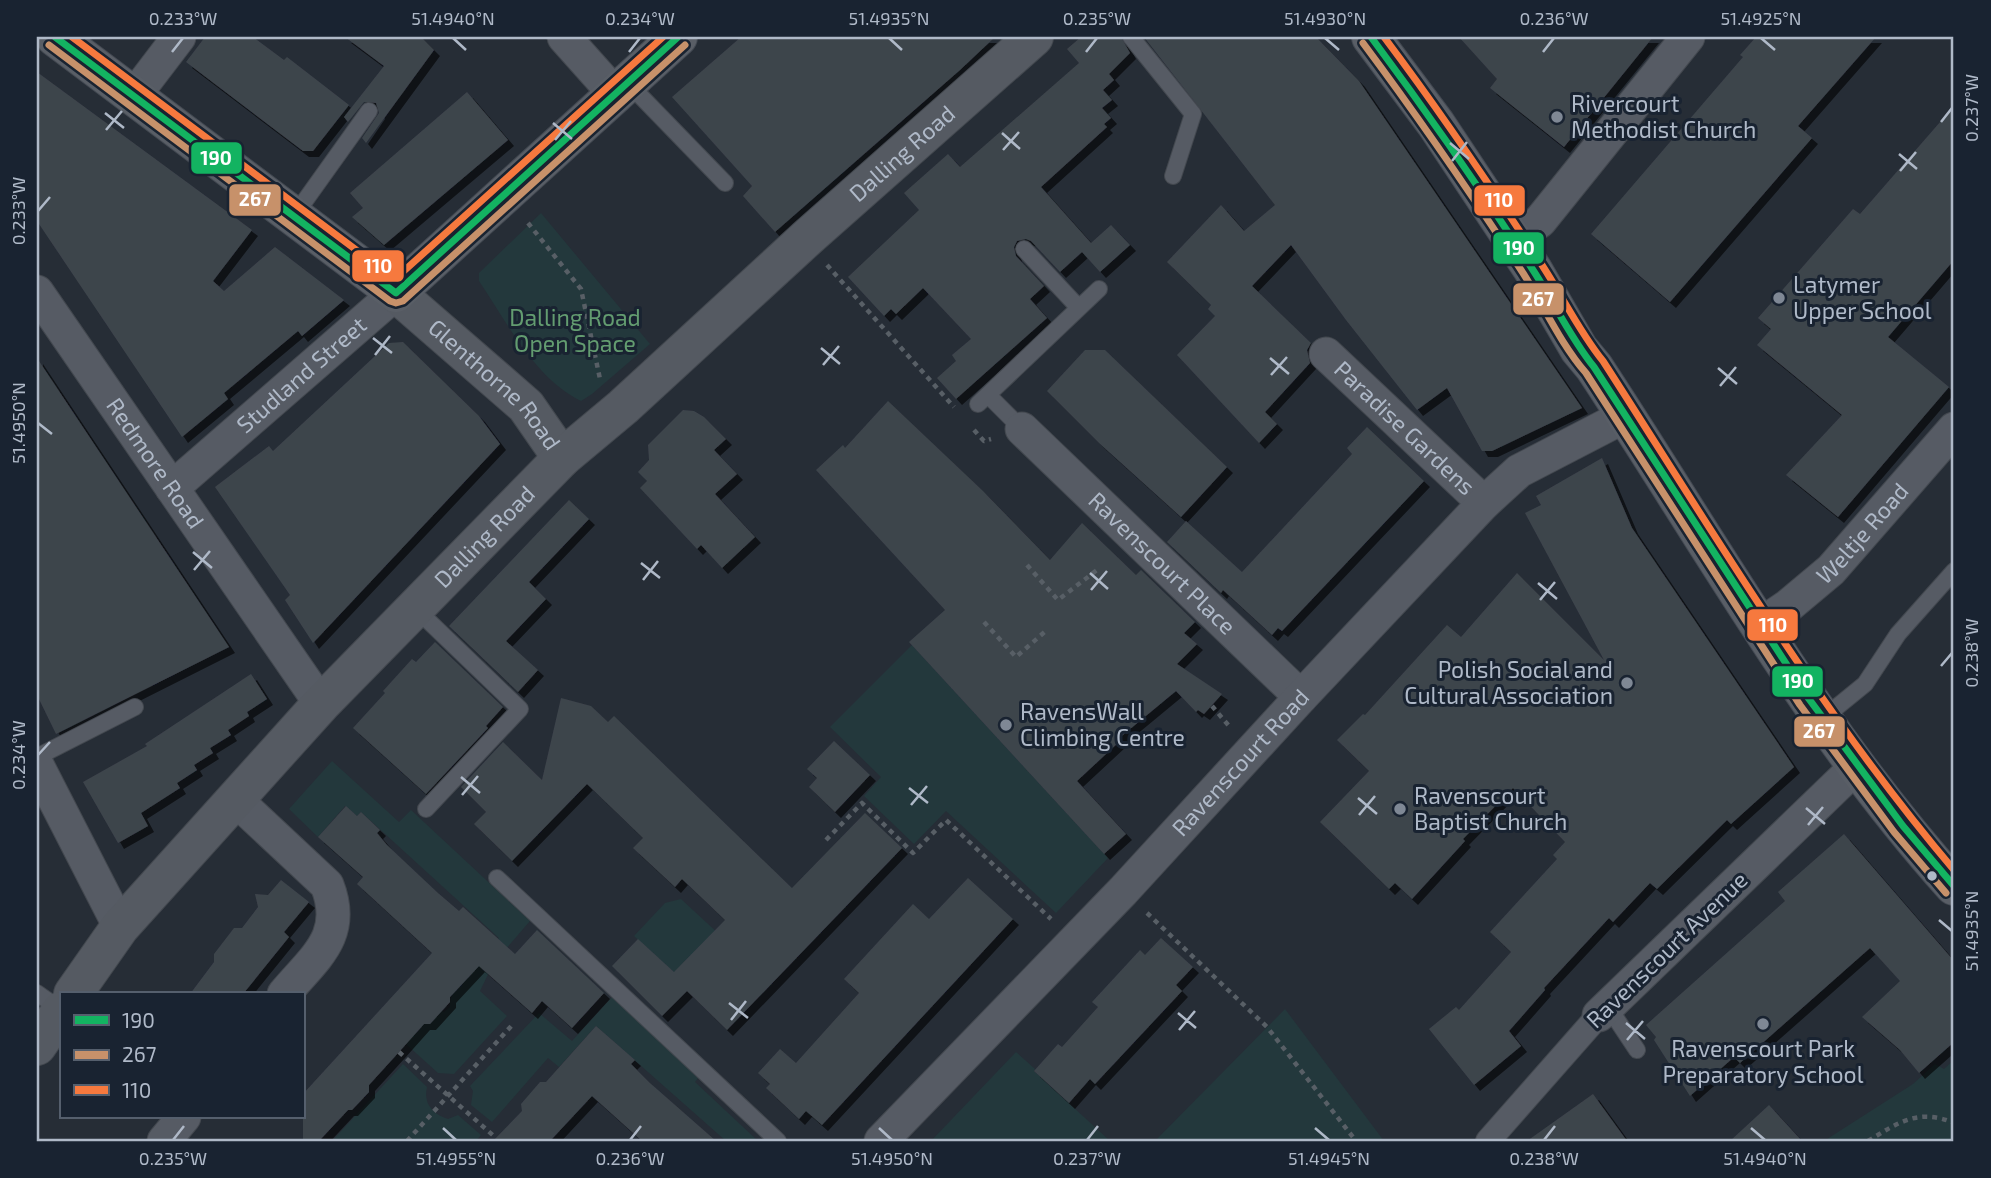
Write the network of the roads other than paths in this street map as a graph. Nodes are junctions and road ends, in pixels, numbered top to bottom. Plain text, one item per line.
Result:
1 (180, 37) edge
2 (564, 37) edge
3 (678, 37) edge
4 (1034, 37) edge
5 (1131, 37) edge
6 (1688, 37) edge
7 (61, 38) edge
8 (1382, 41) edge
9 (621, 87) junction
10 (134, 96) junction
11 (369, 111) dead end
12 (1173, 176) dead end
13 (725, 183) dead end
14 (294, 216) junction
15 (1514, 239) junction
16 (1024, 249) dead end
17 (1099, 289) dead end
18 (37, 292) edge
19 (396, 293) junction
20 (1079, 308) junction
21 (1326, 354) dead end
22 (1625, 416) junction
23 (1022, 429) joint
24 (1954, 429) edge
25 (562, 458) junction
26 (172, 488) junction
27 (1484, 503) junction
28 (1954, 571) edge
29 (415, 608) junction
30 (1760, 625) junction
31 (1301, 697) junction
32 (321, 704) junction
33 (135, 708) dead end
34 (1822, 719) junction
35 (37, 757) edge
36 (37, 765) edge
37 (1856, 768) junction
38 (235, 799) junction
39 (426, 809) dead end
40 (497, 878) dead end
41 (1954, 886) edge
42 (120, 927) junction
43 (74, 992) edge
44 (286, 992) edge
45 (37, 993) edge
46 (60, 1009) edge
47 (1603, 1010) junction
48 (60, 1012) edge
49 (37, 1046) edge
50 (1637, 1050) dead end
51 (183, 1118) edge
52 (164, 1141) edge
53 (778, 1141) edge
54 (881, 1141) edge
55 (1488, 1141) edge

1 - 10 street
2 - 9 street
3 - 9 main road, Studland Street
4 - 25 main road, Dalling Road
5 - 12 lane
6 - 15 street
7 - 10 main road, Glenthorne Road
8 - 15 main road
9 - 13 lane
9 - 19 main road, Studland Street
10 - 14 main road, Glenthorne Road
11 - 14 lane
14 - 19 main road, Glenthorne Road
15 - 22 main road
16 - 20 lane
17 - 20 lane
18 - 26 street, Redmore Road
19 - 25 main road, Glenthorne Road
19 - 26 street, Studland Street
20 - 23 lane
21 - 27 street, Paradise Gardens
22 - 27 street, Ravenscourt Road
22 - 30 main road
23 - 31 street, Ravenscourt Place
24 - 30 street, Weltje Road
25 - 29 main road, Dalling Road
26 - 32 street, Redmore Road
27 - 31 street, Ravenscourt Road
28 - 34 lane
29 - 32 main road, Dalling Road
29 - 39 lane
30 - 34 main road
31 - 54 street, Ravenscourt Road
32 - 38 main road, Dalling Road
33 - 35 lane
34 - 37 main road
36 - 42 street
37 - 41 main road
37 - 47 street, Ravenscourt Avenue
38 - 42 main road, Dalling Road
38 - 44 street
40 - 53 lane
42 - 43 main road, Dalling Road
45 - 46 lane
47 - 50 lane
47 - 55 street, Ravenscourt Avenue
48 - 49 main road
51 - 52 street

